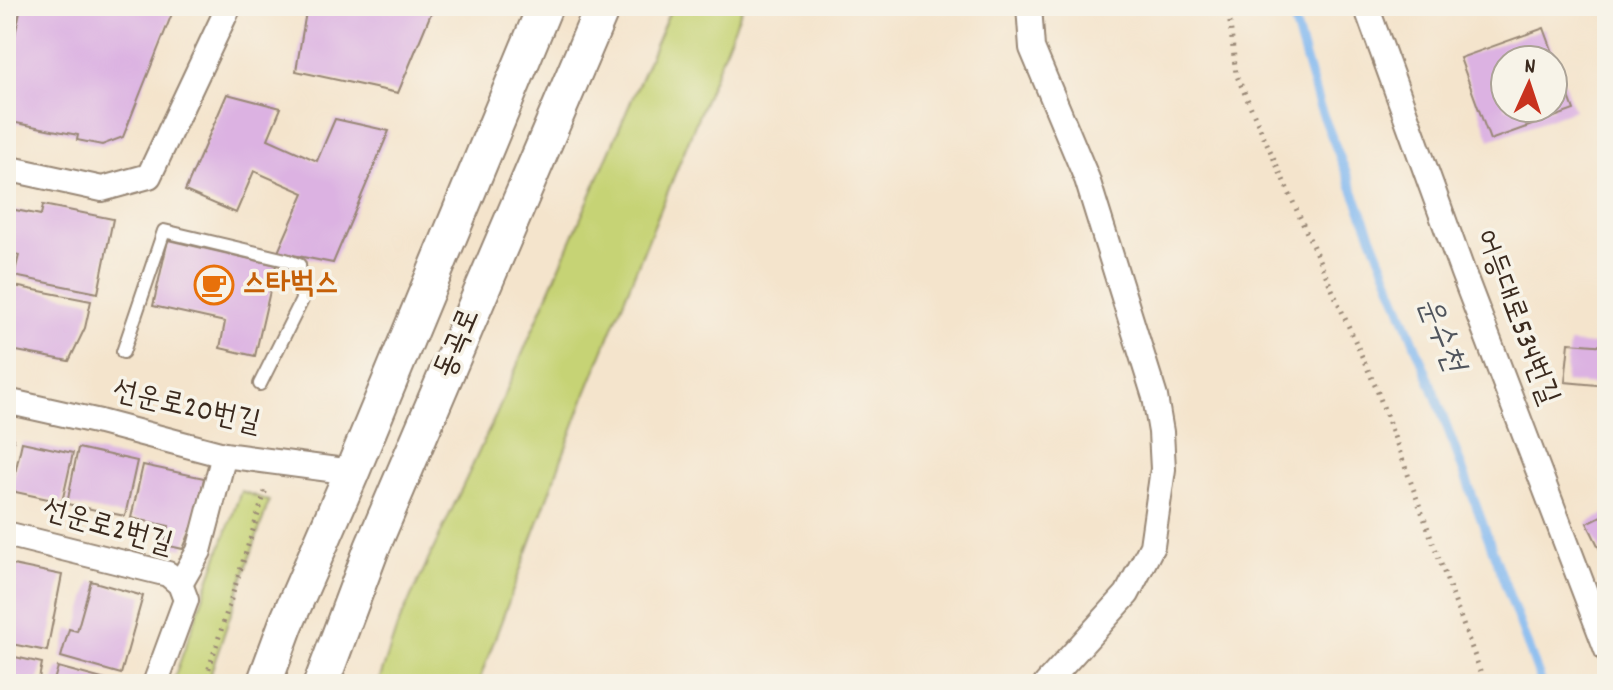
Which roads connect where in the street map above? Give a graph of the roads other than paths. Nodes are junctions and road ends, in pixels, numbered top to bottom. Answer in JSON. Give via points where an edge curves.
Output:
{"nodes":[{"id":1,"x":229,"y":6,"type":"edge"},
{"id":2,"x":545,"y":6,"type":"edge"},
{"id":3,"x":603,"y":6,"type":"edge"},
{"id":4,"x":1029,"y":6,"type":"edge"},
{"id":5,"x":1366,"y":6,"type":"edge"},
{"id":6,"x":6,"y":168,"type":"edge"},
{"id":7,"x":123,"y":352,"type":"dead end"},
{"id":8,"x":260,"y":384,"type":"dead end"},
{"id":9,"x":6,"y":401,"type":"edge"},
{"id":10,"x":224,"y":455,"type":"junction"},
{"id":11,"x":352,"y":472,"type":"junction"},
{"id":12,"x":6,"y":534,"type":"edge"},
{"id":13,"x":180,"y":584,"type":"junction"},
{"id":14,"x":1607,"y":650,"type":"edge"},
{"id":15,"x":155,"y":684,"type":"edge"},
{"id":16,"x":264,"y":684,"type":"edge"},
{"id":17,"x":321,"y":684,"type":"edge"},
{"id":18,"x":1046,"y":684,"type":"edge"}],
"edges":[{"from":1,"to":6,"type":"street","via":[[149,176],[102,189]]},
{"from":2,"to":11,"type":"main road","name":"동곡로"},
{"from":3,"to":17,"type":"main road","name":"동곡로","via":[[372,548]]},
{"from":4,"to":18,"type":"street","via":[[1032,48],[1087,179],[1155,397],[1163,469],[1152,546],[1127,594]]},
{"from":5,"to":14,"type":"street","name":"어등대로534번길"},
{"from":7,"to":8,"type":"lane","via":[[164,231],[299,265],[302,300]]},
{"from":9,"to":10,"type":"street","name":"선운로20번길"},
{"from":10,"to":11,"type":"street","name":"선운로20번길"},
{"from":10,"to":13,"type":"street","via":[[199,551]]},
{"from":11,"to":16,"type":"main road","name":"동곡로"},
{"from":12,"to":13,"type":"street","name":"선운로2번길","via":[[168,574]]},
{"from":13,"to":15,"type":"street","name":"선운로2번길","via":[[186,600]]}]}
